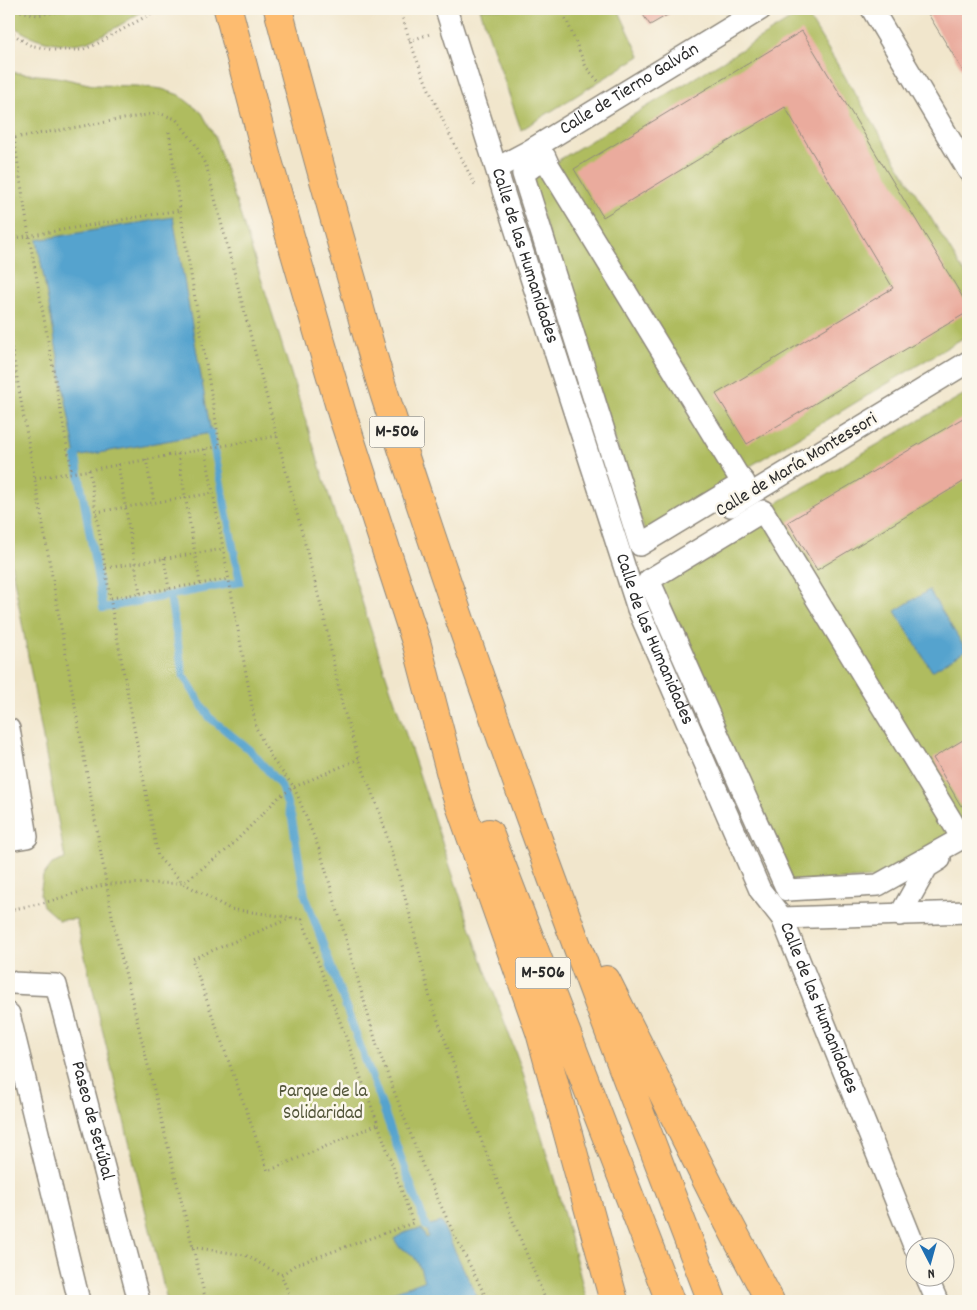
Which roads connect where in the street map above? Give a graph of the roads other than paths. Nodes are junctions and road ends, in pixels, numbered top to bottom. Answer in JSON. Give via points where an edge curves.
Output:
{"nodes":[{"id":1,"x":228,"y":9,"type":"edge"},
{"id":2,"x":278,"y":9,"type":"edge"},
{"id":3,"x":446,"y":9,"type":"edge"},
{"id":4,"x":761,"y":9,"type":"edge"},
{"id":5,"x":872,"y":9,"type":"edge"},
{"id":6,"x":546,"y":157,"type":"joint"},
{"id":7,"x":497,"y":168,"type":"junction"},
{"id":8,"x":968,"y":170,"type":"edge"},
{"id":9,"x":968,"y":362,"type":"edge"},
{"id":10,"x":626,"y":569,"type":"junction"},
{"id":11,"x":417,"y":645,"type":"junction"},
{"id":12,"x":9,"y":729,"type":"edge"},
{"id":13,"x":9,"y":840,"type":"edge"},
{"id":14,"x":965,"y":841,"type":"edge"},
{"id":15,"x":540,"y":847,"type":"junction"},
{"id":16,"x":968,"y":912,"type":"edge"},
{"id":17,"x":900,"y":914,"type":"junction"},
{"id":18,"x":782,"y":918,"type":"junction"},
{"id":19,"x":9,"y":982,"type":"edge"},
{"id":20,"x":9,"y":1014,"type":"edge"},
{"id":21,"x":911,"y":1238,"type":"edge"},
{"id":22,"x":931,"y":1288,"type":"edge"},
{"id":23,"x":80,"y":1301,"type":"edge"},
{"id":24,"x":139,"y":1301,"type":"edge"},
{"id":25,"x":614,"y":1301,"type":"edge"},
{"id":26,"x":670,"y":1301,"type":"edge"},
{"id":27,"x":712,"y":1301,"type":"edge"},
{"id":28,"x":770,"y":1301,"type":"edge"},
{"id":29,"x":937,"y":1301,"type":"edge"}],
"edges":[{"from":1,"to":11,"type":"highway","number":"M-506","via":[[268,161],[342,414]]},
{"from":2,"to":15,"type":"highway","number":"M-506","via":[[385,395]]},
{"from":3,"to":7,"type":"street","name":"Calle de las Humanidades"},
{"from":4,"to":7,"type":"street","name":"Calle de Tierno Galván"},
{"from":5,"to":8,"type":"street"},
{"from":6,"to":6,"type":"street","via":[[744,482],[640,545],[523,174]]},
{"from":7,"to":10,"type":"street","name":"Calle de las Humanidades"},
{"from":9,"to":10,"type":"street","name":"Calle de María Montessori"},
{"from":10,"to":18,"type":"street","name":"Calle de las Humanidades","via":[[638,609],[760,890]]},
{"from":11,"to":25,"type":"highway","via":[[456,794],[540,1032]]},
{"from":11,"to":26,"type":"highway","number":"M-506"},
{"from":12,"to":13,"type":"street","via":[[27,837]]},
{"from":14,"to":14,"type":"street","via":[[878,885],[787,890],[649,580],[763,511]]},
{"from":14,"to":17,"type":"street","via":[[927,867]]},
{"from":15,"to":27,"type":"highway","number":"M-506"},
{"from":15,"to":28,"type":"highway"},
{"from":16,"to":17,"type":"street"},
{"from":17,"to":18,"type":"street"},
{"from":18,"to":21,"type":"street","name":"Calle de las Humanidades"},
{"from":19,"to":24,"type":"street","name":"Paseo de Setúbal","via":[[56,985]]},
{"from":20,"to":23,"type":"street"},
{"from":22,"to":29,"type":"street"}]}
